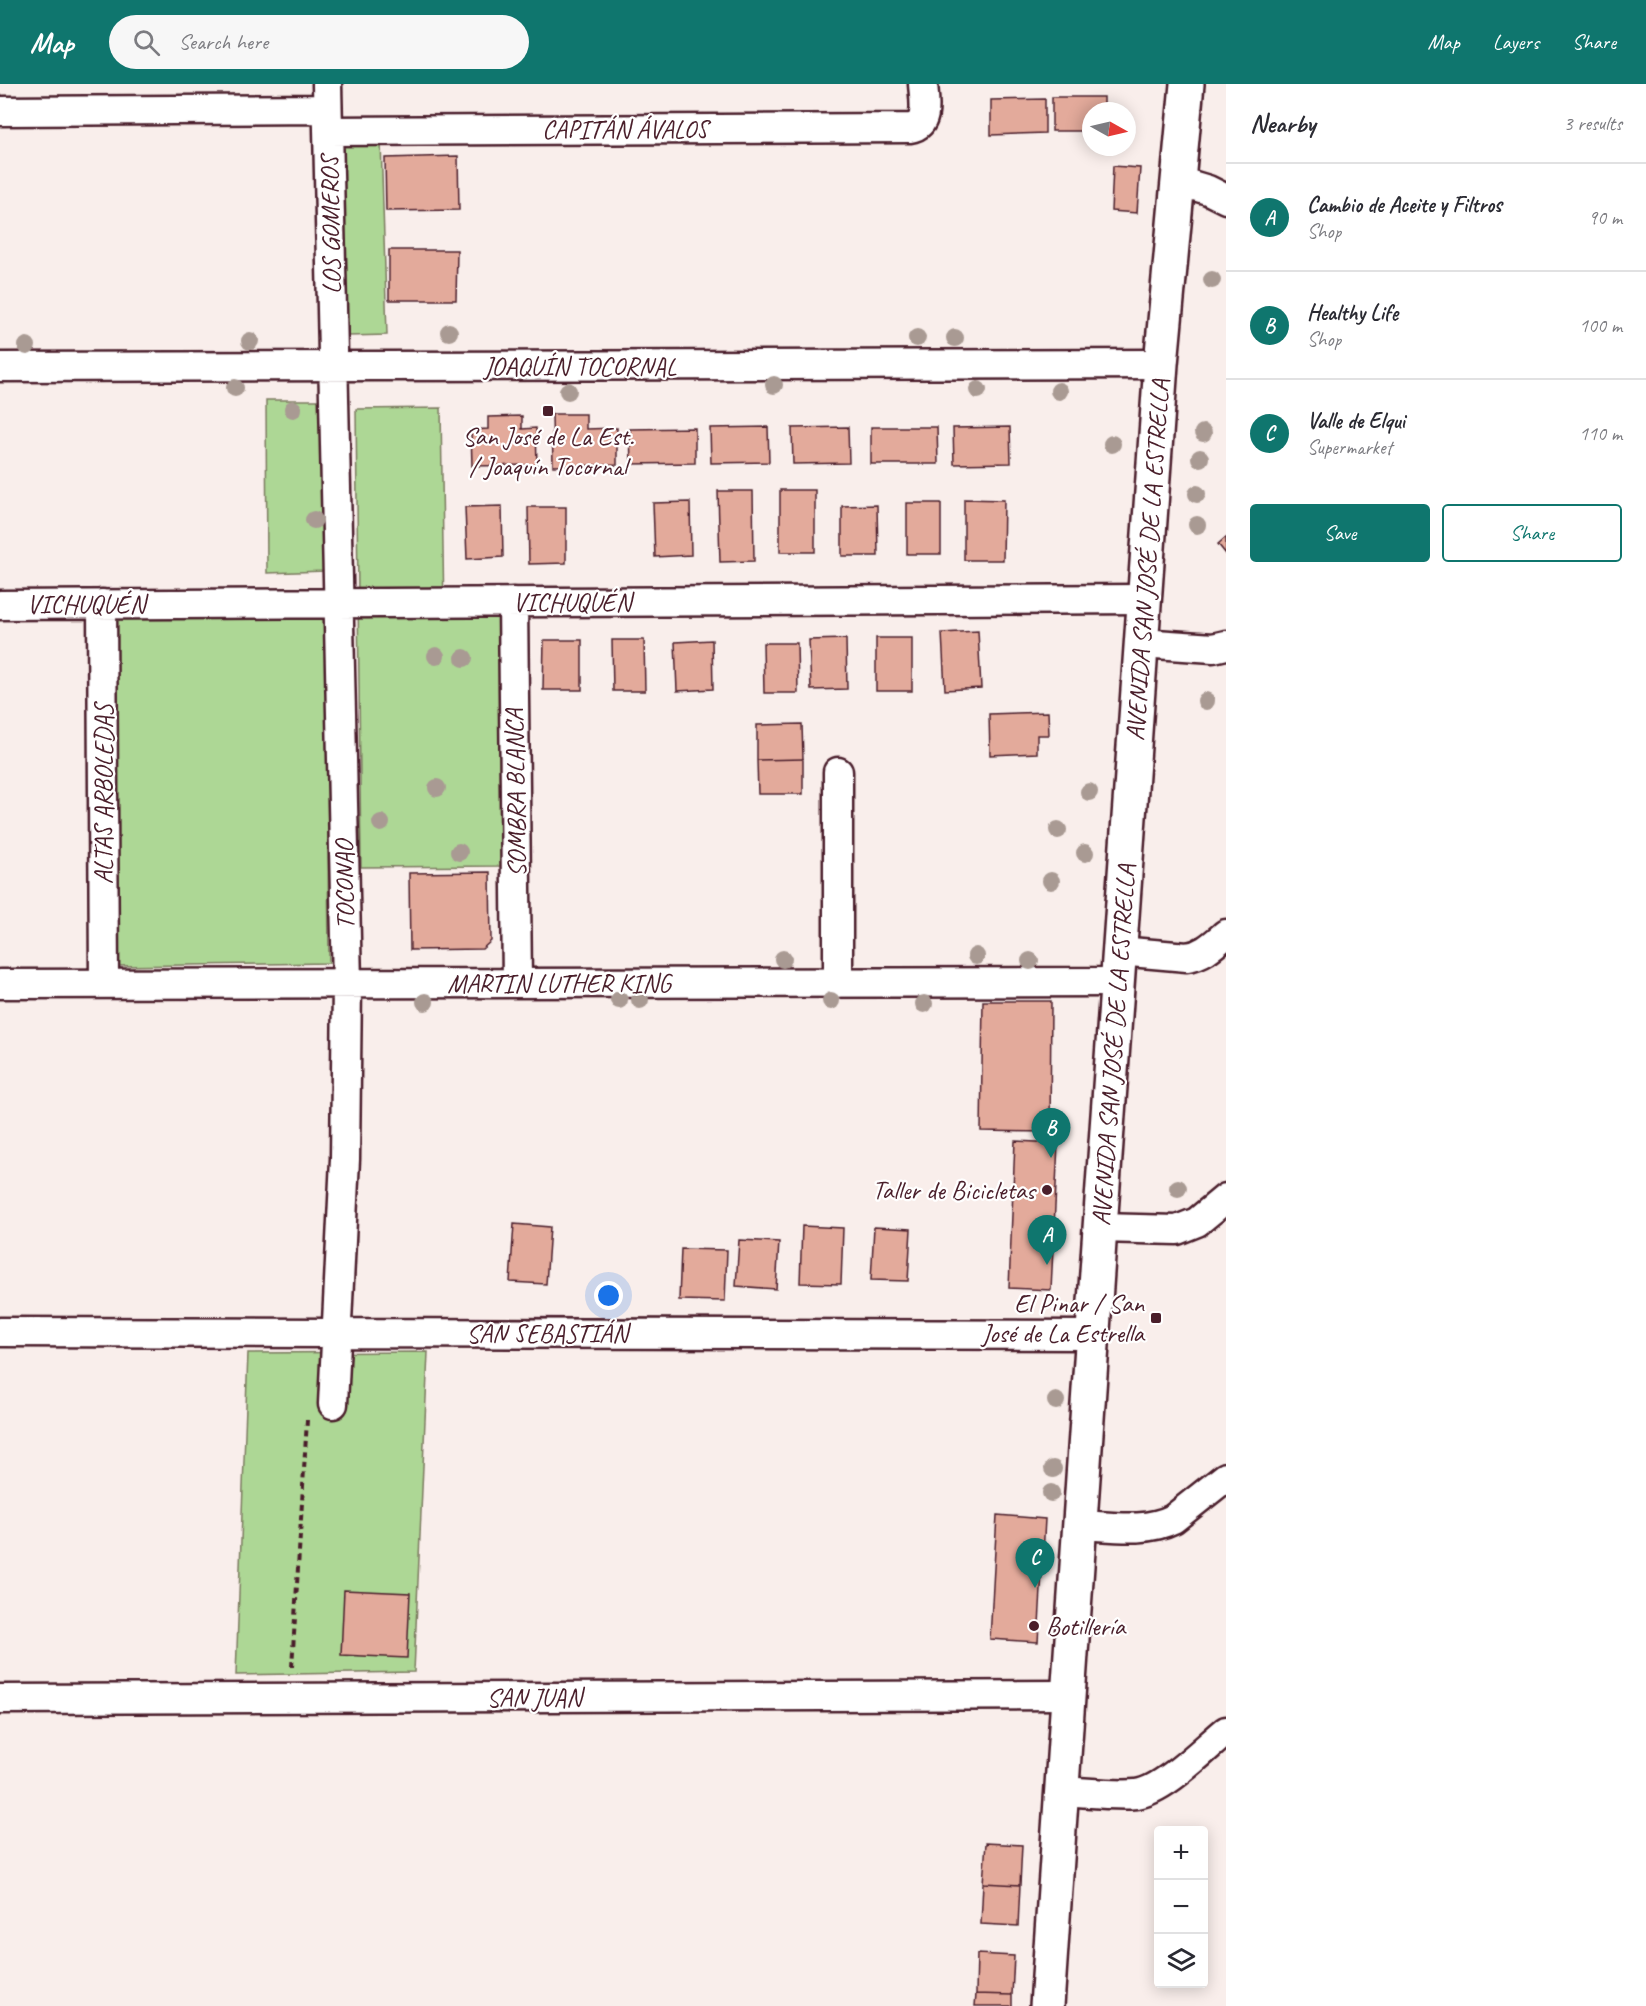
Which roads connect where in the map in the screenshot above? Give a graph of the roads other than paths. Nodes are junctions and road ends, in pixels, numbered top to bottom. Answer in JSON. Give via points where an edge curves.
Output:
{"nodes":[{"id":1,"x":923,"y":84,"type":"edge"},
{"id":2,"x":1187,"y":84,"type":"edge"},
{"id":3,"x":327,"y":108,"type":"edge"},
{"id":4,"x":0,"y":111,"type":"edge"},
{"id":5,"x":1178,"y":181,"type":"junction"},
{"id":6,"x":1226,"y":200,"type":"edge"},
{"id":7,"x":1161,"y":364,"type":"junction"},
{"id":8,"x":333,"y":366,"type":"junction"},
{"id":9,"x":0,"y":368,"type":"edge"},
{"id":10,"x":1144,"y":599,"type":"junction"},
{"id":11,"x":513,"y":602,"type":"junction"},
{"id":12,"x":338,"y":603,"type":"junction"},
{"id":13,"x":102,"y":604,"type":"junction"},
{"id":14,"x":0,"y":605,"type":"edge"},
{"id":15,"x":1141,"y":643,"type":"junction"},
{"id":16,"x":1226,"y":645,"type":"edge"},
{"id":17,"x":838,"y":772,"type":"dead end"},
{"id":18,"x":1226,"y":934,"type":"edge"},
{"id":19,"x":1118,"y":967,"type":"junction"},
{"id":20,"x":517,"y":983,"type":"junction"},
{"id":21,"x":838,"y":983,"type":"junction"},
{"id":22,"x":0,"y":984,"type":"edge"},
{"id":23,"x":104,"y":984,"type":"junction"},
{"id":24,"x":347,"y":984,"type":"junction"},
{"id":25,"x":1226,"y":1198,"type":"edge"},
{"id":26,"x":1100,"y":1228,"type":"junction"},
{"id":27,"x":0,"y":1332,"type":"edge"},
{"id":28,"x":336,"y":1333,"type":"junction"},
{"id":29,"x":1094,"y":1335,"type":"junction"},
{"id":30,"x":333,"y":1404,"type":"dead end"},
{"id":31,"x":1226,"y":1477,"type":"edge"},
{"id":32,"x":1080,"y":1525,"type":"junction"},
{"id":33,"x":1069,"y":1695,"type":"junction"},
{"id":34,"x":0,"y":1699,"type":"edge"},
{"id":35,"x":1226,"y":1731,"type":"edge"},
{"id":36,"x":1062,"y":1791,"type":"junction"},
{"id":37,"x":1047,"y":2006,"type":"edge"}],
"edges":[{"from":1,"to":3,"type":"street","name":"CAPITÁN ÁVALOS","via":[[924,119],[910,128]]},
{"from":2,"to":5,"type":"main road","name":"AVENIDA SAN JOSÉ DE LA ESTRELLA"},
{"from":3,"to":4,"type":"street","name":"CAPITÁN ÁVALOS"},
{"from":3,"to":8,"type":"street","name":"LOS GOMEROS"},
{"from":5,"to":6,"type":"street"},
{"from":5,"to":7,"type":"main road","name":"AVENIDA SAN JOSÉ DE LA ESTRELLA"},
{"from":7,"to":8,"type":"street","name":"JOAQUÍN TOCORNAL"},
{"from":7,"to":10,"type":"main road","name":"AVENIDA SAN JOSÉ DE LA ESTRELLA"},
{"from":8,"to":9,"type":"street","name":"JOAQUÍN TOCORNAL"},
{"from":8,"to":12,"type":"street","name":"TOCONAO"},
{"from":10,"to":11,"type":"street","name":"VICHUQUÉN"},
{"from":10,"to":15,"type":"main road","name":"AVENIDA SAN JOSÉ DE LA ESTRELLA"},
{"from":11,"to":12,"type":"street","name":"VICHUQUÉN"},
{"from":11,"to":20,"type":"street","name":"SOMBRA BLANCA"},
{"from":12,"to":13,"type":"street","name":"VICHUQUÉN"},
{"from":12,"to":24,"type":"street","name":"TOCONAO"},
{"from":13,"to":14,"type":"street","name":"VICHUQUÉN"},
{"from":13,"to":23,"type":"street","name":"ALTAS ARBOLEDAS"},
{"from":15,"to":16,"type":"street","via":[[1202,648]]},
{"from":15,"to":19,"type":"main road","name":"AVENIDA SAN JOSÉ DE LA ESTRELLA"},
{"from":17,"to":21,"type":"street"},
{"from":18,"to":19,"type":"street","name":"MARTIN LUTHER KING","via":[[1195,956]]},
{"from":19,"to":21,"type":"street","name":"MARTIN LUTHER KING"},
{"from":19,"to":26,"type":"main road","name":"AVENIDA SAN JOSÉ DE LA ESTRELLA"},
{"from":20,"to":21,"type":"street","name":"MARTIN LUTHER KING"},
{"from":20,"to":24,"type":"street","name":"MARTIN LUTHER KING"},
{"from":22,"to":23,"type":"street","name":"MARTIN LUTHER KING"},
{"from":23,"to":24,"type":"street","name":"MARTIN LUTHER KING"},
{"from":24,"to":28,"type":"street","name":"TOCONAO","via":[[345,1159]]},
{"from":25,"to":26,"type":"street","via":[[1197,1222],[1176,1230]]},
{"from":26,"to":29,"type":"main road","name":"AVENIDA SAN JOSÉ DE LA ESTRELLA"},
{"from":27,"to":28,"type":"street","name":"SAN SEBASTIÁN"},
{"from":28,"to":29,"type":"street","name":"SAN SEBASTIÁN"},
{"from":28,"to":30,"type":"street","name":"TOCONAO"},
{"from":29,"to":32,"type":"main road","name":"AVENIDA SAN JOSÉ DE LA ESTRELLA"},
{"from":31,"to":32,"type":"street","via":[[1163,1524]]},
{"from":32,"to":33,"type":"main road","name":"AVENIDA SAN JOSÉ DE LA ESTRELLA"},
{"from":33,"to":34,"type":"street","name":"SAN JUAN"},
{"from":33,"to":36,"type":"main road","name":"AVENIDA SAN JOSÉ DE LA ESTRELLA"},
{"from":35,"to":36,"type":"street","via":[[1148,1791]]},
{"from":36,"to":37,"type":"main road","name":"AVENIDA SAN JOSÉ DE LA ESTRELLA"}]}
